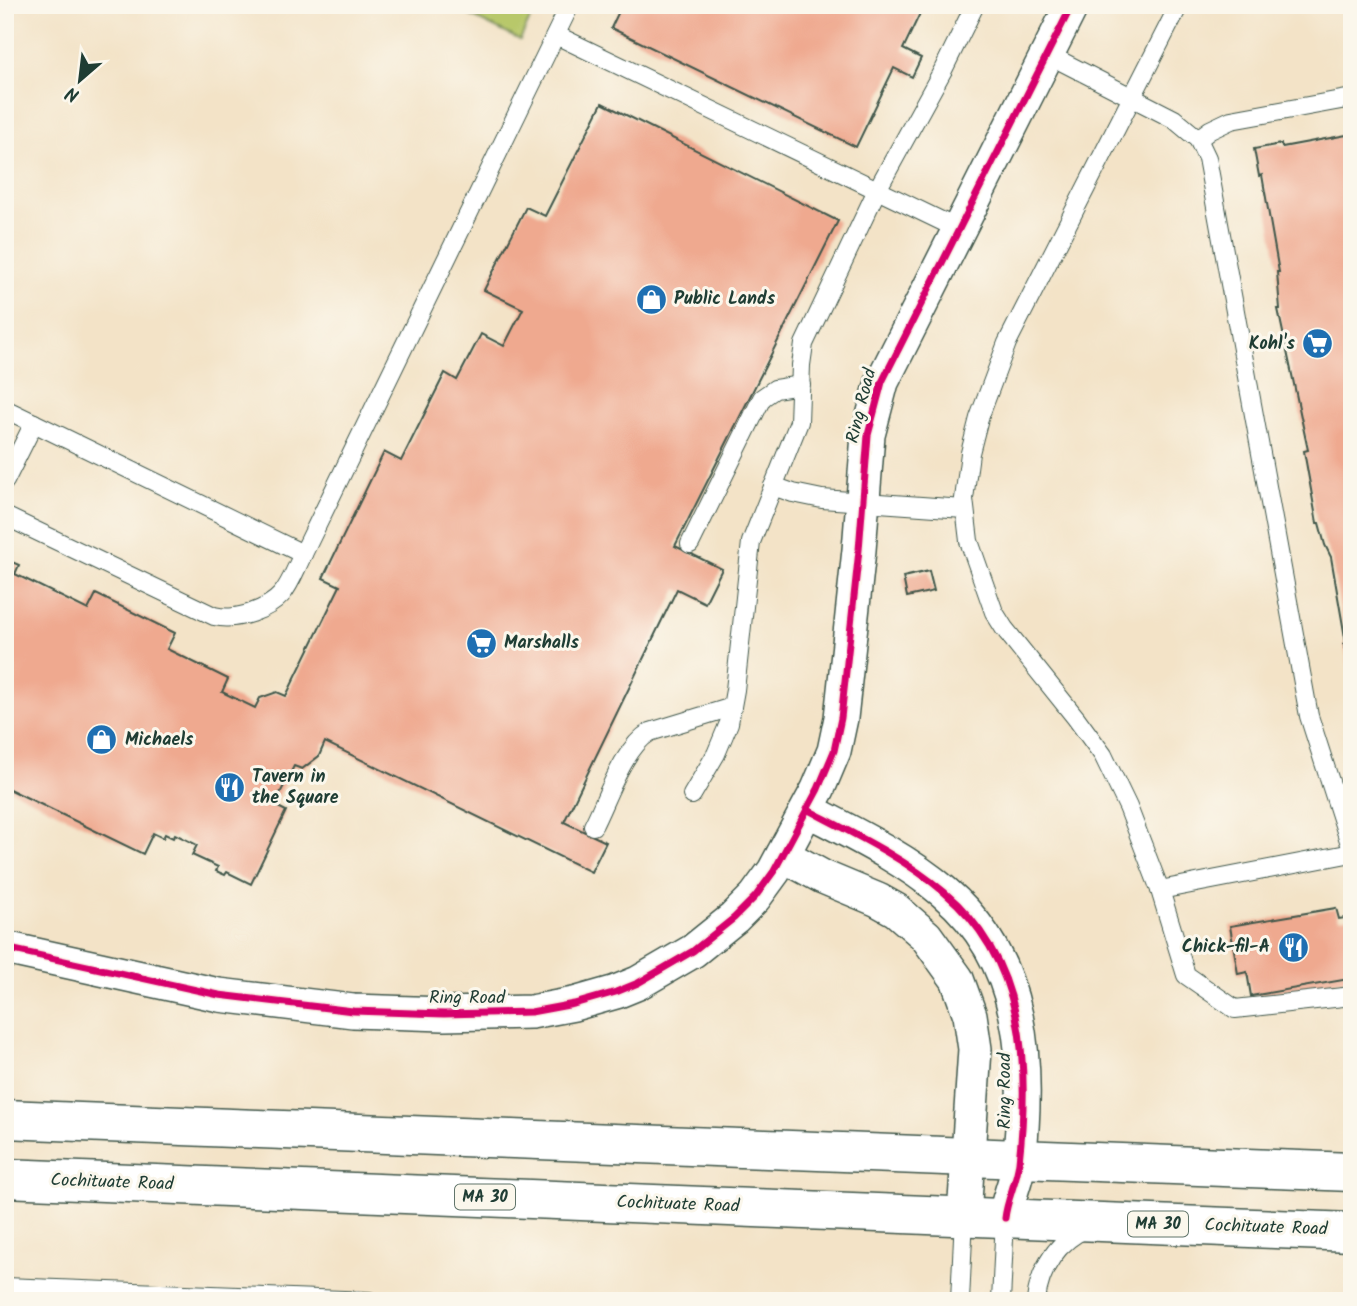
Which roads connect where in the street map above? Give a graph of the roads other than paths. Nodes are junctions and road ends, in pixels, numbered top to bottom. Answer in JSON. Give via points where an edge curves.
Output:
{"nodes":[{"id":1,"x":570,"y":5,"type":"edge"},
{"id":2,"x":975,"y":5,"type":"edge"},
{"id":3,"x":1072,"y":5,"type":"edge"},
{"id":4,"x":1179,"y":5,"type":"edge"},
{"id":5,"x":556,"y":35,"type":"junction"},
{"id":6,"x":1047,"y":54,"type":"junction"},
{"id":7,"x":1133,"y":97,"type":"junction"},
{"id":8,"x":1352,"y":98,"type":"edge"},
{"id":9,"x":1198,"y":139,"type":"junction"},
{"id":10,"x":877,"y":190,"type":"junction"},
{"id":11,"x":958,"y":229,"type":"junction"},
{"id":12,"x":801,"y":385,"type":"junction"},
{"id":13,"x":5,"y":409,"type":"edge"},
{"id":14,"x":34,"y":423,"type":"junction"},
{"id":15,"x":5,"y":481,"type":"edge"},
{"id":16,"x":773,"y":486,"type":"junction"},
{"id":17,"x":862,"y":502,"type":"junction"},
{"id":18,"x":964,"y":509,"type":"junction"},
{"id":19,"x":5,"y":516,"type":"edge"},
{"id":20,"x":690,"y":544,"type":"dead end"},
{"id":21,"x":303,"y":554,"type":"junction"},
{"id":22,"x":733,"y":708,"type":"junction"},
{"id":23,"x":692,"y":795,"type":"dead end"},
{"id":24,"x":1343,"y":796,"type":"edge"},
{"id":25,"x":808,"y":810,"type":"junction"},
{"id":26,"x":593,"y":827,"type":"dead end"},
{"id":27,"x":1352,"y":851,"type":"edge"},
{"id":28,"x":783,"y":855,"type":"junction"},
{"id":29,"x":1160,"y":890,"type":"junction"},
{"id":30,"x":5,"y":938,"type":"edge"},
{"id":31,"x":5,"y":948,"type":"edge"},
{"id":32,"x":50,"y":957,"type":"junction"},
{"id":33,"x":1352,"y":996,"type":"edge"},
{"id":34,"x":5,"y":1099,"type":"edge"},
{"id":35,"x":5,"y":1119,"type":"edge"},
{"id":36,"x":191,"y":1126,"type":"junction"},
{"id":37,"x":968,"y":1156,"type":"junction"},
{"id":38,"x":1020,"y":1159,"type":"junction"},
{"id":39,"x":1352,"y":1172,"type":"edge"},
{"id":40,"x":5,"y":1178,"type":"edge"},
{"id":41,"x":964,"y":1216,"type":"junction"},
{"id":42,"x":1004,"y":1218,"type":"junction"},
{"id":43,"x":1112,"y":1222,"type":"junction"},
{"id":44,"x":1352,"y":1231,"type":"edge"},
{"id":45,"x":5,"y":1287,"type":"edge"},
{"id":46,"x":370,"y":1301,"type":"edge"},
{"id":47,"x":960,"y":1301,"type":"edge"},
{"id":48,"x":1001,"y":1301,"type":"edge"},
{"id":49,"x":1037,"y":1301,"type":"edge"}],
"edges":[{"from":1,"to":5,"type":"lane"},
{"from":2,"to":10,"type":"lane"},
{"from":3,"to":6,"type":"street","name":"Ring Road"},
{"from":4,"to":7,"type":"lane"},
{"from":5,"to":10,"type":"lane"},
{"from":5,"to":21,"type":"lane"},
{"from":6,"to":7,"type":"lane"},
{"from":6,"to":11,"type":"street","name":"Ring Road"},
{"from":7,"to":9,"type":"lane","via":[[1174,119]]},
{"from":7,"to":18,"type":"lane","via":[[998,364],[974,434]]},
{"from":8,"to":9,"type":"lane","via":[[1231,120]]},
{"from":9,"to":24,"type":"lane","via":[[1209,166],[1309,716]]},
{"from":10,"to":11,"type":"lane"},
{"from":10,"to":12,"type":"lane","via":[[807,334],[801,355]]},
{"from":11,"to":17,"type":"street","name":"Ring Road","via":[[882,382],[868,435]]},
{"from":12,"to":16,"type":"lane","via":[[799,422]]},
{"from":12,"to":20,"type":"lane","via":[[775,389],[762,398]]},
{"from":13,"to":14,"type":"lane"},
{"from":14,"to":15,"type":"lane"},
{"from":14,"to":21,"type":"lane"},
{"from":16,"to":17,"type":"lane","via":[[807,497]]},
{"from":16,"to":22,"type":"lane","via":[[751,542]]},
{"from":17,"to":18,"type":"lane"},
{"from":17,"to":25,"type":"street","name":"Ring Road","via":[[838,735]]},
{"from":18,"to":29,"type":"lane","via":[[973,553],[999,621],[1097,747],[1120,789]]},
{"from":19,"to":21,"type":"lane","via":[[222,618],[272,605],[283,594]]},
{"from":22,"to":23,"type":"lane","via":[[723,739]]},
{"from":22,"to":26,"type":"lane","via":[[641,737]]},
{"from":24,"to":27,"type":"lane"},
{"from":25,"to":28,"type":"street","name":"Ring Road"},
{"from":25,"to":38,"type":"street","name":"Ring Road","via":[[927,878],[961,908],[988,943],[1019,1019],[1023,1088]]},
{"from":27,"to":29,"type":"lane"},
{"from":28,"to":32,"type":"street","name":"Ring Road","via":[[755,897],[676,962],[616,992],[531,1012],[444,1014],[300,1006],[179,988]]},
{"from":28,"to":37,"type":"street","name":"Ring Road","via":[[896,910],[926,936],[953,972],[973,1032]]},
{"from":29,"to":33,"type":"lane","via":[[1186,975],[1235,1009]]},
{"from":30,"to":32,"type":"street","name":"Ring Road"},
{"from":31,"to":32,"type":"street","name":"Ring Road"},
{"from":34,"to":36,"type":"main road"},
{"from":35,"to":36,"type":"main road"},
{"from":36,"to":37,"type":"main road"},
{"from":37,"to":38,"type":"main road"},
{"from":37,"to":41,"type":"street","name":"Ring Road"},
{"from":38,"to":39,"type":"main road"},
{"from":38,"to":42,"type":"street","name":"Ring Road"},
{"from":40,"to":41,"type":"main road","name":"Cochituate Road","number":"MA 30"},
{"from":41,"to":42,"type":"main road","name":"Cochituate Road","number":"MA 30"},
{"from":41,"to":47,"type":"lane"},
{"from":42,"to":43,"type":"main road","name":"Cochituate Road","number":"MA 30"},
{"from":42,"to":48,"type":"lane"},
{"from":43,"to":44,"type":"main road","name":"Cochituate Road","number":"MA 30"},
{"from":43,"to":49,"type":"lane","via":[[1080,1230],[1059,1248],[1040,1277]]},
{"from":45,"to":46,"type":"lane"}]}
